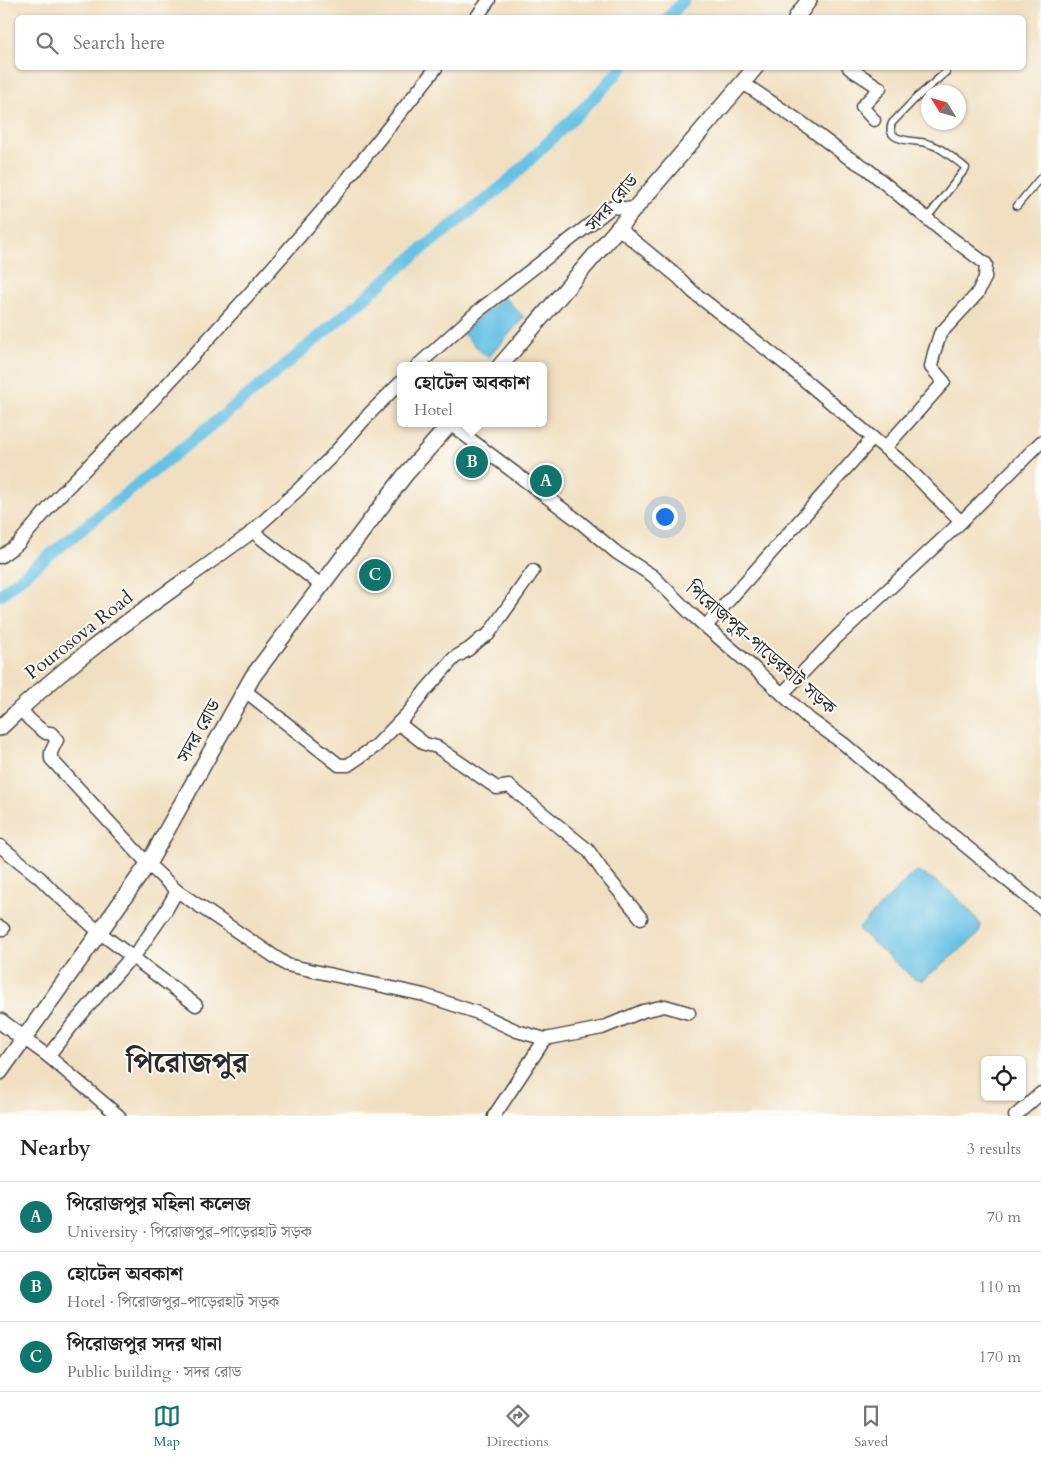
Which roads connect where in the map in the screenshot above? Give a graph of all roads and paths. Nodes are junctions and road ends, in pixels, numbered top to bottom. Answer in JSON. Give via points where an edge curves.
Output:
{"nodes":[{"id":1,"x":489,"y":0,"type":"edge"},
{"id":2,"x":809,"y":0,"type":"edge"},
{"id":3,"x":478,"y":15,"type":"edge"},
{"id":4,"x":798,"y":15,"type":"edge"},
{"id":5,"x":434,"y":70,"type":"edge"},
{"id":6,"x":754,"y":70,"type":"edge"},
{"id":7,"x":853,"y":70,"type":"edge"},
{"id":8,"x":946,"y":72,"type":"dead end"},
{"id":9,"x":743,"y":83,"type":"junction"},
{"id":10,"x":874,"y":120,"type":"dead end"},
{"id":11,"x":1041,"y":177,"type":"edge"},
{"id":12,"x":1017,"y":206,"type":"dead end"},
{"id":13,"x":634,"y":208,"type":"junction"},
{"id":14,"x":927,"y":218,"type":"junction"},
{"id":15,"x":617,"y":227,"type":"junction"},
{"id":16,"x":421,"y":362,"type":"edge"},
{"id":17,"x":503,"y":362,"type":"edge"},
{"id":18,"x":397,"y":386,"type":"edge"},
{"id":19,"x":448,"y":427,"type":"edge"},
{"id":20,"x":455,"y":427,"type":"edge"},
{"id":21,"x":873,"y":438,"type":"junction"},
{"id":22,"x":1041,"y":442,"type":"edge"},
{"id":23,"x":885,"y":448,"type":"junction"},
{"id":24,"x":961,"y":522,"type":"junction"},
{"id":25,"x":252,"y":531,"type":"junction"},
{"id":26,"x":0,"y":557,"type":"edge"},
{"id":27,"x":534,"y":571,"type":"dead end"},
{"id":28,"x":187,"y":579,"type":"joint"},
{"id":29,"x":322,"y":586,"type":"junction"},
{"id":30,"x":706,"y":626,"type":"junction"},
{"id":31,"x":244,"y":690,"type":"junction"},
{"id":32,"x":783,"y":694,"type":"junction"},
{"id":33,"x":20,"y":708,"type":"junction"},
{"id":34,"x":398,"y":723,"type":"junction"},
{"id":35,"x":0,"y":728,"type":"edge"},
{"id":36,"x":0,"y":846,"type":"edge"},
{"id":37,"x":148,"y":864,"type":"junction"},
{"id":38,"x":177,"y":891,"type":"junction"},
{"id":39,"x":1041,"y":908,"type":"edge"},
{"id":40,"x":641,"y":918,"type":"dead end"},
{"id":41,"x":99,"y":932,"type":"junction"},
{"id":42,"x":133,"y":958,"type":"junction"},
{"id":43,"x":196,"y":1005,"type":"dead end"},
{"id":44,"x":689,"y":1013,"type":"dead end"},
{"id":45,"x":0,"y":1021,"type":"edge"},
{"id":46,"x":23,"y":1038,"type":"junction"},
{"id":47,"x":546,"y":1039,"type":"junction"},
{"id":48,"x":48,"y":1056,"type":"junction"},
{"id":49,"x":0,"y":1072,"type":"edge"},
{"id":50,"x":1041,"y":1093,"type":"edge"},
{"id":51,"x":120,"y":1116,"type":"edge"},
{"id":52,"x":494,"y":1116,"type":"edge"},
{"id":53,"x":1015,"y":1116,"type":"edge"}],
"edges":[{"from":1,"to":3,"type":"street"},
{"from":2,"to":4,"type":"street"},
{"from":5,"to":26,"type":"street","via":[[321,212],[250,293],[154,399],[58,497],[18,544]]},
{"from":6,"to":9,"type":"street","name":"সদর রোড"},
{"from":7,"to":10,"type":"street","via":[[880,88],[862,107]]},
{"from":8,"to":14,"type":"lane","via":[[890,126],[896,136],[926,142],[966,168]]},
{"from":9,"to":13,"type":"street","name":"সদর রোড"},
{"from":9,"to":14,"type":"street","via":[[866,168]]},
{"from":11,"to":12,"type":"lane"},
{"from":13,"to":15,"type":"street","name":"সদর রোড"},
{"from":13,"to":16,"type":"street","via":[[612,207],[477,312]]},
{"from":14,"to":23,"type":"street","via":[[986,264],[986,278],[977,294],[940,334],[932,367],[944,382]]},
{"from":15,"to":17,"type":"street","name":"সদর রোড"},
{"from":15,"to":21,"type":"street"},
{"from":18,"to":25,"type":"street","via":[[331,457]]},
{"from":19,"to":29,"type":"street","name":"সদর রোড","via":[[405,475]]},
{"from":20,"to":30,"type":"street","name":"পিরোজপুর-পাড়েরহাট সড়ক","via":[[617,553],[653,576]]},
{"from":21,"to":23,"type":"street"},
{"from":21,"to":30,"type":"street"},
{"from":22,"to":24,"type":"street"},
{"from":23,"to":24,"type":"street"},
{"from":24,"to":32,"type":"street","via":[[836,638]]},
{"from":25,"to":28,"type":"street"},
{"from":25,"to":29,"type":"street"},
{"from":27,"to":34,"type":"street","via":[[488,635],[454,658]]},
{"from":28,"to":33,"type":"street","name":"Pourosova Road","via":[[103,640]]},
{"from":29,"to":31,"type":"street","name":"সদর রোড"},
{"from":30,"to":32,"type":"street","name":"পিরোজপুর-পাড়েরহাট সড়ক"},
{"from":31,"to":34,"type":"street","via":[[339,765],[348,765],[376,746]]},
{"from":31,"to":37,"type":"street","name":"সদর রোড"},
{"from":32,"to":39,"type":"street","name":"পিরোজপুর-পাড়েরহাট সড়ক","via":[[808,718],[844,744]]},
{"from":33,"to":35,"type":"street","name":"Pourosova Road"},
{"from":33,"to":37,"type":"street","via":[[38,727],[57,740],[51,759]]},
{"from":34,"to":40,"type":"street","via":[[425,744],[437,748],[497,788],[509,786],[588,850]]},
{"from":36,"to":41,"type":"street","via":[[39,876]]},
{"from":37,"to":38,"type":"street"},
{"from":37,"to":41,"type":"street","name":"সদর রোড"},
{"from":38,"to":42,"type":"street"},
{"from":38,"to":47,"type":"street","via":[[287,965],[424,995],[478,1013],[516,1031]]},
{"from":41,"to":42,"type":"street"},
{"from":41,"to":46,"type":"street","name":"সদর রোড"},
{"from":42,"to":43,"type":"street"},
{"from":42,"to":48,"type":"street"},
{"from":44,"to":47,"type":"street","via":[[664,1006],[602,1028]]},
{"from":45,"to":46,"type":"street"},
{"from":46,"to":48,"type":"street"},
{"from":46,"to":49,"type":"street","name":"সদর রোড"},
{"from":47,"to":52,"type":"street"},
{"from":48,"to":51,"type":"street"},
{"from":50,"to":53,"type":"street"}]}
